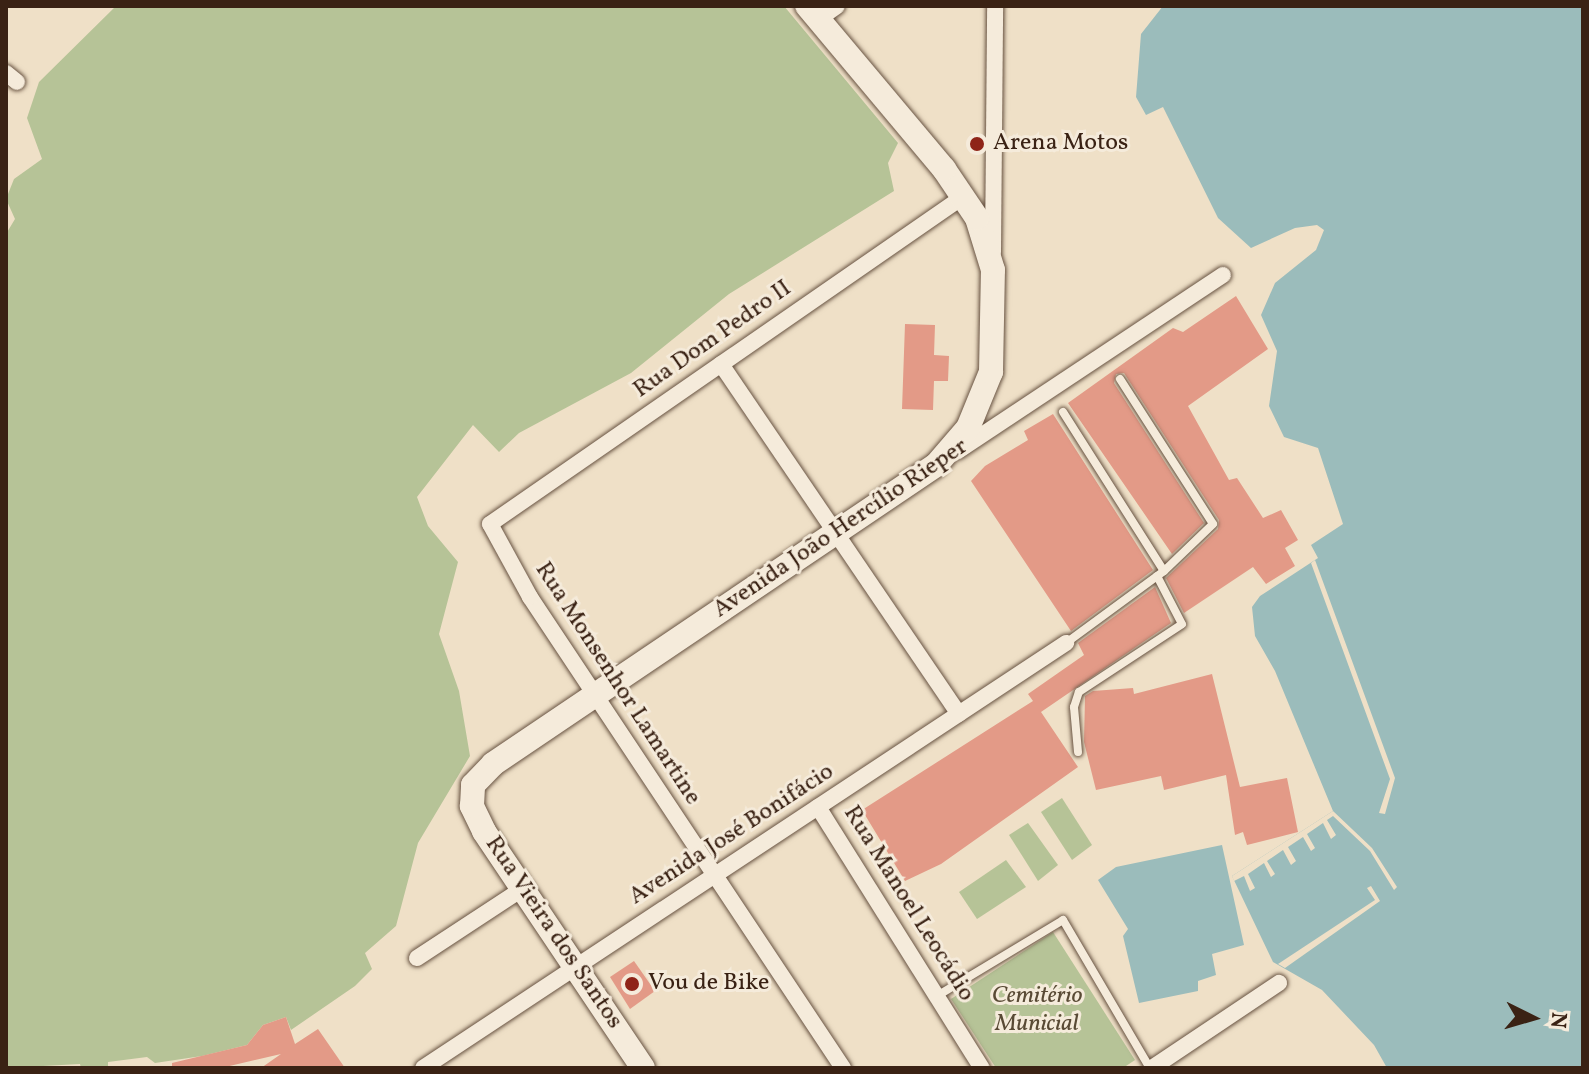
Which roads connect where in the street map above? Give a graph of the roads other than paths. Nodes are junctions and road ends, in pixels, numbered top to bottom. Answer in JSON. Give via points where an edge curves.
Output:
{"nodes":[{"id":1,"x":995,"y":6,"type":"edge"},
{"id":2,"x":821,"y":11,"type":"edge"},
{"id":3,"x":964,"y":196,"type":"junction"},
{"id":4,"x":993,"y":270,"type":"junction"},
{"id":5,"x":1223,"y":275,"type":"dead end"},
{"id":6,"x":721,"y":364,"type":"junction"},
{"id":7,"x":1120,"y":379,"type":"dead end"},
{"id":8,"x":1063,"y":412,"type":"dead end"},
{"id":9,"x":936,"y":465,"type":"junction"},
{"id":10,"x":490,"y":524,"type":"joint"},
{"id":11,"x":836,"y":533,"type":"junction"},
{"id":12,"x":1160,"y":573,"type":"junction"},
{"id":13,"x":1066,"y":643,"type":"joint"},
{"id":14,"x":595,"y":695,"type":"junction"},
{"id":15,"x":959,"y":714,"type":"junction"},
{"id":16,"x":1078,"y":752,"type":"dead end"},
{"id":17,"x":471,"y":794,"type":"joint"},
{"id":18,"x":818,"y":807,"type":"junction"},
{"id":19,"x":715,"y":875,"type":"junction"},
{"id":20,"x":522,"y":889,"type":"junction"},
{"id":21,"x":417,"y":958,"type":"dead end"},
{"id":22,"x":576,"y":967,"type":"junction"},
{"id":23,"x":1279,"y":983,"type":"dead end"},
{"id":24,"x":937,"y":996,"type":"junction"},
{"id":25,"x":423,"y":1068,"type":"edge"},
{"id":26,"x":643,"y":1068,"type":"edge"},
{"id":27,"x":843,"y":1068,"type":"edge"},
{"id":28,"x":982,"y":1068,"type":"edge"},
{"id":29,"x":1151,"y":1068,"type":"edge"}],
"edges":[{"from":1,"to":4,"type":"street"},
{"from":2,"to":3,"type":"main road"},
{"from":3,"to":4,"type":"main road"},
{"from":3,"to":6,"type":"street","name":"Rua Dom Pedro II"},
{"from":4,"to":9,"type":"main road","via":[[996,325],[986,388],[968,428]]},
{"from":5,"to":9,"type":"street","name":"Avenida João Hercílio Rieper"},
{"from":6,"to":10,"type":"street","name":"Rua Dom Pedro II"},
{"from":6,"to":11,"type":"street"},
{"from":7,"to":12,"type":"lane","via":[[1213,524]]},
{"from":8,"to":12,"type":"lane"},
{"from":9,"to":11,"type":"main road","name":"Avenida João Hercílio Rieper"},
{"from":10,"to":14,"type":"street","name":"Rua Monsenhor Lamartine","via":[[513,570]]},
{"from":11,"to":14,"type":"main road","name":"Avenida João Hercílio Rieper"},
{"from":11,"to":15,"type":"street"},
{"from":12,"to":13,"type":"lane"},
{"from":12,"to":16,"type":"lane","via":[[1182,624],[1079,692],[1074,707]]},
{"from":13,"to":15,"type":"street","name":"Avenida José Bonifácio"},
{"from":14,"to":17,"type":"main road","name":"Avenida João Hercílio Rieper","via":[[493,764]]},
{"from":14,"to":19,"type":"street","name":"Rua Monsenhor Lamartine"},
{"from":15,"to":18,"type":"street","name":"Avenida José Bonifácio"},
{"from":17,"to":20,"type":"main road","name":"Rua Vieira dos Santos","via":[[475,816]]},
{"from":18,"to":19,"type":"street","name":"Avenida José Bonifácio"},
{"from":18,"to":24,"type":"street","name":"Rua Manoel Leocádio"},
{"from":19,"to":22,"type":"street","name":"Avenida José Bonifácio"},
{"from":19,"to":27,"type":"street","name":"Rua Monsenhor Lamartine"},
{"from":20,"to":21,"type":"street"},
{"from":20,"to":22,"type":"main road","name":"Rua Vieira dos Santos"},
{"from":22,"to":25,"type":"street","name":"Avenida José Bonifácio"},
{"from":22,"to":26,"type":"main road","name":"Rua Vieira dos Santos"},
{"from":23,"to":29,"type":"street"},
{"from":24,"to":28,"type":"street","name":"Rua Manoel Leocádio"},
{"from":24,"to":29,"type":"lane","via":[[1063,920]]}]}
